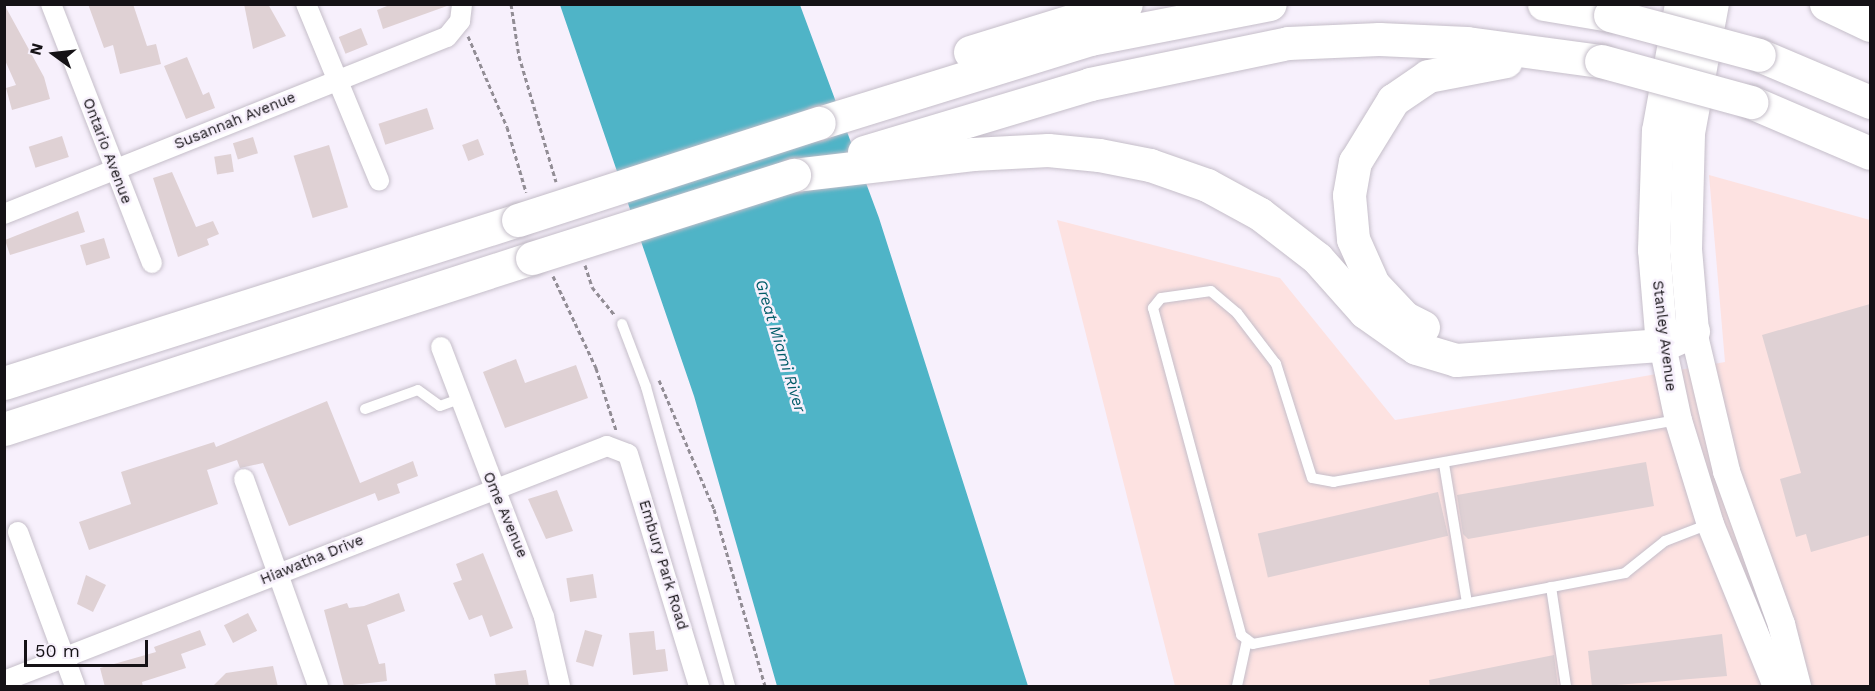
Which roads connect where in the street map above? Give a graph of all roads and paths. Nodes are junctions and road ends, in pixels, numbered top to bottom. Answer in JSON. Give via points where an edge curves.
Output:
{"nodes":[{"id":1,"x":51,"y":4,"type":"edge"},
{"id":2,"x":306,"y":4,"type":"edge"},
{"id":3,"x":1126,"y":4,"type":"edge"},
{"id":4,"x":1270,"y":4,"type":"edge"},
{"id":5,"x":1544,"y":4,"type":"edge"},
{"id":6,"x":1681,"y":4,"type":"edge"},
{"id":7,"x":1713,"y":4,"type":"edge"},
{"id":8,"x":1826,"y":4,"type":"edge"},
{"id":9,"x":461,"y":13,"type":"edge"},
{"id":10,"x":1870,"y":25,"type":"edge"},
{"id":11,"x":1558,"y":55,"type":"junction"},
{"id":12,"x":934,"y":76,"type":"junction"},
{"id":13,"x":337,"y":80,"type":"junction"},
{"id":14,"x":1870,"y":102,"type":"edge"},
{"id":15,"x":1870,"y":153,"type":"edge"},
{"id":16,"x":114,"y":170,"type":"junction"},
{"id":17,"x":794,"y":175,"type":"junction"},
{"id":18,"x":380,"y":180,"type":"dead end"},
{"id":19,"x":4,"y":214,"type":"edge"},
{"id":20,"x":152,"y":263,"type":"dead end"},
{"id":21,"x":622,"y":324,"type":"dead end"},
{"id":22,"x":1693,"y":331,"type":"junction"},
{"id":23,"x":1661,"y":336,"type":"junction"},
{"id":24,"x":441,"y":347,"type":"dead end"},
{"id":25,"x":4,"y":383,"type":"edge"},
{"id":26,"x":462,"y":398,"type":"junction"},
{"id":27,"x":365,"y":410,"type":"dead end"},
{"id":28,"x":1678,"y":420,"type":"junction"},
{"id":29,"x":4,"y":429,"type":"edge"},
{"id":30,"x":620,"y":447,"type":"joint"},
{"id":31,"x":1444,"y":464,"type":"junction"},
{"id":32,"x":244,"y":479,"type":"dead end"},
{"id":33,"x":492,"y":487,"type":"junction"},
{"id":34,"x":1710,"y":524,"type":"junction"},
{"id":35,"x":18,"y":532,"type":"dead end"},
{"id":36,"x":276,"y":574,"type":"junction"},
{"id":37,"x":1551,"y":587,"type":"junction"},
{"id":38,"x":1467,"y":603,"type":"junction"},
{"id":39,"x":1247,"y":640,"type":"junction"},
{"id":40,"x":66,"y":657,"type":"junction"},
{"id":41,"x":4,"y":681,"type":"edge"},
{"id":42,"x":75,"y":687,"type":"edge"},
{"id":43,"x":318,"y":687,"type":"edge"},
{"id":44,"x":560,"y":687,"type":"edge"},
{"id":45,"x":699,"y":687,"type":"edge"},
{"id":46,"x":729,"y":687,"type":"edge"},
{"id":47,"x":1237,"y":687,"type":"edge"},
{"id":48,"x":1566,"y":687,"type":"edge"},
{"id":49,"x":1776,"y":687,"type":"edge"},
{"id":50,"x":1797,"y":687,"type":"edge"}],
"edges":[{"from":1,"to":16,"type":"street","name":"Ontario Avenue"},
{"from":2,"to":13,"type":"street"},
{"from":3,"to":12,"type":"highway"},
{"from":4,"to":12,"type":"highway","via":[[1161,22]]},
{"from":5,"to":14,"type":"highway","bridge":true,"via":[[1610,15],[1759,55]]},
{"from":6,"to":23,"type":"main road","name":"Stanley Avenue","via":[[1658,131],[1654,250]]},
{"from":7,"to":22,"type":"main road","name":"Stanley Avenue","via":[[1689,133],[1686,249]]},
{"from":8,"to":10,"type":"highway"},
{"from":9,"to":13,"type":"street","name":"Susannah Avenue","via":[[447,36]]},
{"from":11,"to":15,"type":"highway","bridge":true,"via":[[1601,61],[1751,102]]},
{"from":11,"to":17,"type":"highway","via":[[1379,39],[1288,43],[1124,76],[950,125]]},
{"from":11,"to":23,"type":"highway","via":[[1467,65],[1428,76],[1393,100],[1368,133],[1355,162],[1349,195],[1353,239],[1373,284],[1405,318],[1440,336],[1491,345]]},
{"from":12,"to":25,"type":"highway","bridge":true,"via":[[819,123]]},
{"from":13,"to":16,"type":"street","name":"Susannah Avenue"},
{"from":13,"to":18,"type":"street"},
{"from":16,"to":19,"type":"street","name":"Susannah Avenue"},
{"from":16,"to":20,"type":"street","name":"Ontario Avenue"},
{"from":17,"to":23,"type":"highway","via":[[973,154],[1048,150],[1099,155],[1150,165],[1207,185],[1260,214],[1317,258],[1365,312],[1416,348],[1456,360]]},
{"from":17,"to":29,"type":"highway","bridge":true},
{"from":21,"to":46,"type":"lane","via":[[646,387]]},
{"from":22,"to":23,"type":"highway"},
{"from":22,"to":50,"type":"main road","name":"Stanley Avenue","via":[[1726,471],[1781,624]]},
{"from":23,"to":28,"type":"main road","name":"Stanley Avenue"},
{"from":24,"to":26,"type":"street","name":"Ome Avenue"},
{"from":26,"to":27,"type":"lane","via":[[440,406],[417,390]]},
{"from":26,"to":33,"type":"street","name":"Ome Avenue"},
{"from":28,"to":31,"type":"lane"},
{"from":28,"to":34,"type":"main road","name":"Stanley Avenue"},
{"from":30,"to":33,"type":"street","name":"Hiawatha Drive","via":[[594,448]]},
{"from":30,"to":45,"type":"street","name":"Embury Park Road","via":[[627,454]]},
{"from":31,"to":38,"type":"lane"},
{"from":31,"to":39,"type":"lane","via":[[1334,482],[1312,478],[1276,364],[1237,313],[1211,291],[1161,298],[1153,308],[1241,635]]},
{"from":32,"to":36,"type":"street"},
{"from":33,"to":36,"type":"street","name":"Hiawatha Drive"},
{"from":33,"to":44,"type":"street","name":"Ome Avenue","via":[[544,617]]},
{"from":34,"to":37,"type":"lane","via":[[1665,541],[1625,573]]},
{"from":34,"to":49,"type":"main road","name":"Stanley Avenue"},
{"from":35,"to":40,"type":"street"},
{"from":36,"to":40,"type":"street","name":"Hiawatha Drive"},
{"from":36,"to":43,"type":"street"},
{"from":37,"to":38,"type":"lane"},
{"from":37,"to":48,"type":"lane"},
{"from":38,"to":39,"type":"lane","via":[[1253,645]]},
{"from":39,"to":47,"type":"lane"},
{"from":40,"to":41,"type":"street","name":"Hiawatha Drive"},
{"from":40,"to":42,"type":"street"}]}
